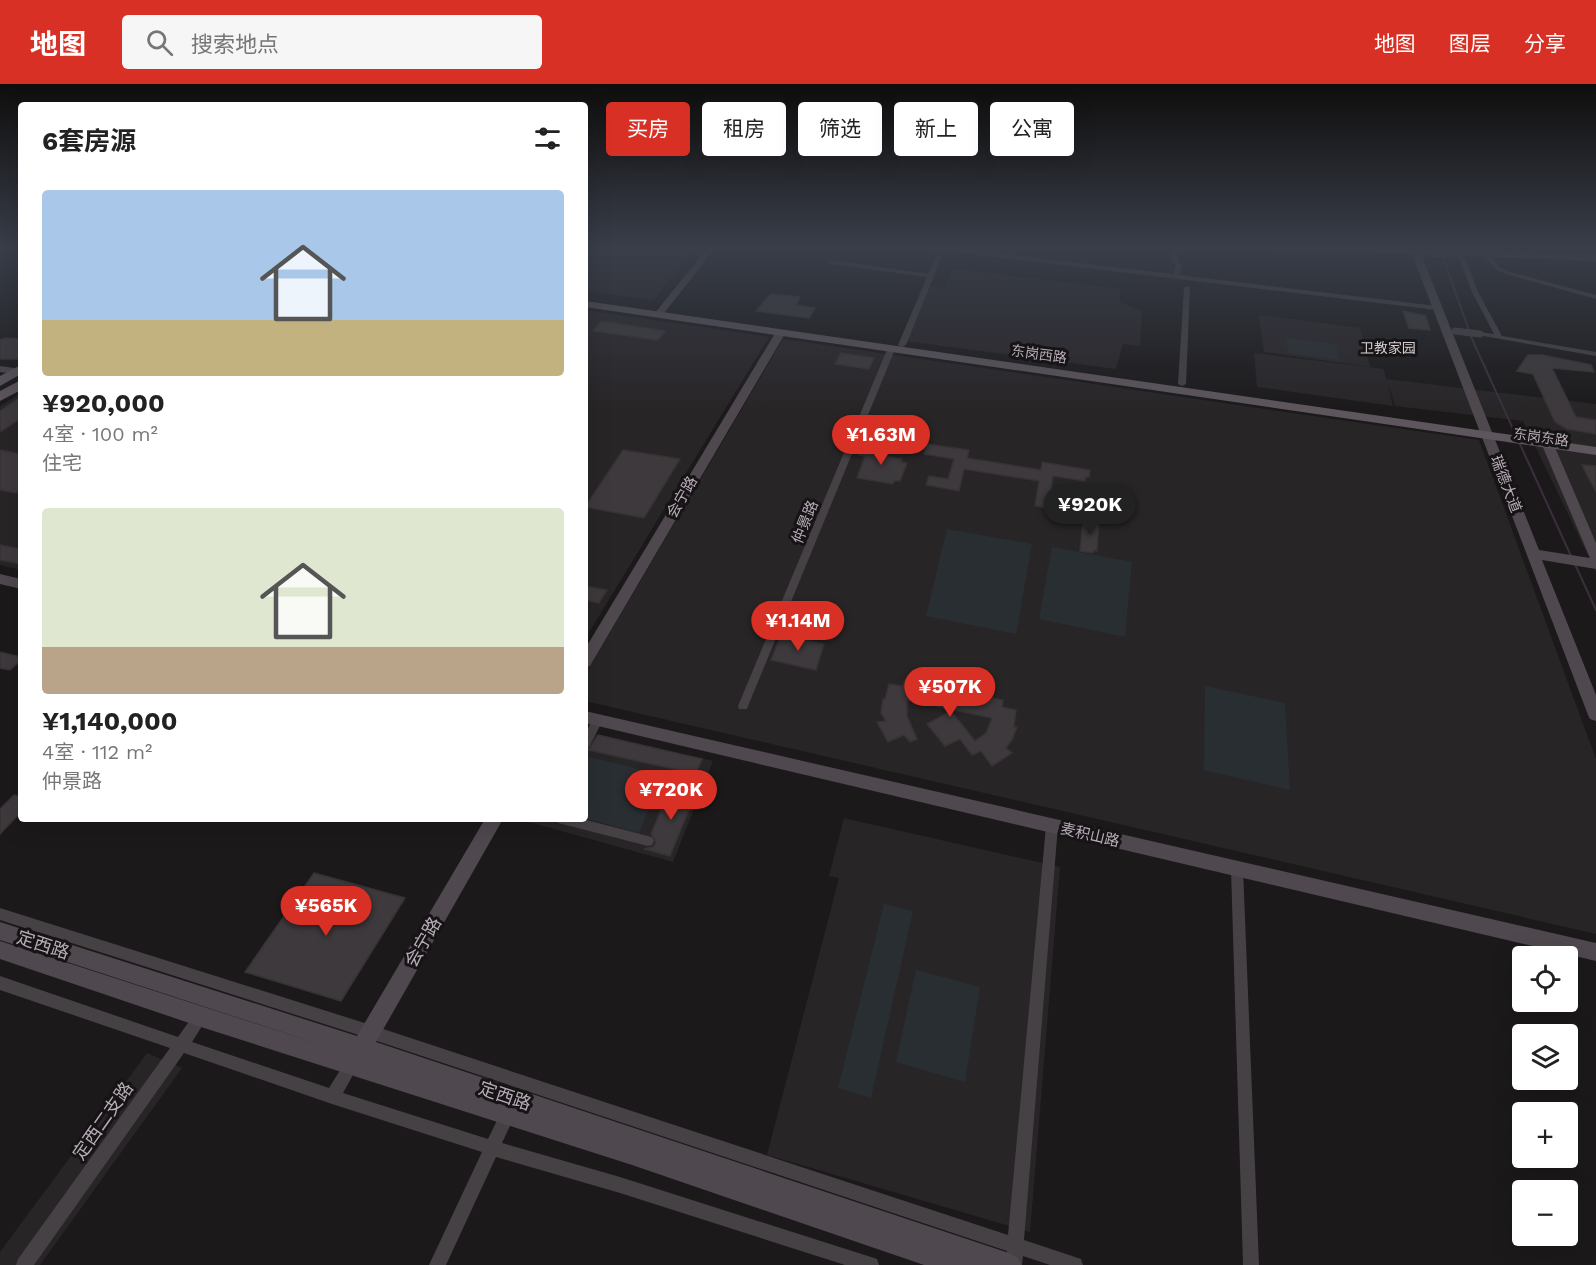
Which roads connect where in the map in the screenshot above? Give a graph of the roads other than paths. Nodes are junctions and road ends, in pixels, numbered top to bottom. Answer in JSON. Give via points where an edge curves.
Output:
{"nodes":[{"id":1,"x":597,"y":301,"type":"edge"},
{"id":2,"x":669,"y":301,"type":"edge"},
{"id":3,"x":919,"y":301,"type":"edge"},
{"id":4,"x":1186,"y":301,"type":"edge"},
{"id":5,"x":1381,"y":301,"type":"edge"},
{"id":6,"x":1435,"y":301,"type":"edge"},
{"id":7,"x":1480,"y":301,"type":"edge"},
{"id":8,"x":588,"y":304,"type":"edge"},
{"id":9,"x":1437,"y":308,"type":"junction"},
{"id":10,"x":660,"y":312,"type":"junction"},
{"id":11,"x":1450,"y":330,"type":"junction"},
{"id":12,"x":781,"y":332,"type":"junction"},
{"id":13,"x":1499,"y":337,"type":"junction"},
{"id":14,"x":897,"y":346,"type":"junction"},
{"id":15,"x":1596,"y":354,"type":"edge"},
{"id":16,"x":0,"y":369,"type":"edge"},
{"id":17,"x":18,"y":374,"type":"edge"},
{"id":18,"x":18,"y":375,"type":"edge"},
{"id":19,"x":18,"y":376,"type":"edge"},
{"id":20,"x":0,"y":382,"type":"edge"},
{"id":21,"x":1182,"y":384,"type":"junction"},
{"id":22,"x":0,"y":398,"type":"edge"},
{"id":23,"x":1494,"y":434,"type":"junction"},
{"id":24,"x":1540,"y":441,"type":"junction"},
{"id":25,"x":1596,"y":445,"type":"edge"},
{"id":26,"x":1596,"y":451,"type":"edge"},
{"id":27,"x":1533,"y":554,"type":"junction"},
{"id":28,"x":1593,"y":561,"type":"edge"},
{"id":29,"x":0,"y":579,"type":"edge"},
{"id":30,"x":18,"y":583,"type":"edge"},
{"id":31,"x":588,"y":657,"type":"edge"},
{"id":32,"x":743,"y":706,"type":"dead end"},
{"id":33,"x":1596,"y":715,"type":"edge"},
{"id":34,"x":591,"y":719,"type":"edge"},
{"id":35,"x":492,"y":822,"type":"edge"},
{"id":36,"x":573,"y":822,"type":"edge"},
{"id":37,"x":1052,"y":826,"type":"junction"},
{"id":38,"x":648,"y":842,"type":"dead end"},
{"id":39,"x":1236,"y":869,"type":"junction"},
{"id":40,"x":0,"y":914,"type":"edge"},
{"id":41,"x":0,"y":931,"type":"edge"},
{"id":42,"x":0,"y":950,"type":"edge"},
{"id":43,"x":1596,"y":952,"type":"edge"},
{"id":44,"x":0,"y":983,"type":"edge"},
{"id":45,"x":207,"y":1008,"type":"junction"},
{"id":46,"x":181,"y":1045,"type":"junction"},
{"id":47,"x":362,"y":1048,"type":"junction"},
{"id":48,"x":332,"y":1097,"type":"junction"},
{"id":49,"x":507,"y":1115,"type":"junction"},
{"id":50,"x":492,"y":1148,"type":"junction"},
{"id":51,"x":1013,"y":1258,"type":"edge"},
{"id":52,"x":24,"y":1265,"type":"edge"},
{"id":53,"x":437,"y":1265,"type":"edge"},
{"id":54,"x":871,"y":1265,"type":"edge"},
{"id":55,"x":959,"y":1265,"type":"edge"},
{"id":56,"x":1075,"y":1265,"type":"edge"},
{"id":57,"x":1251,"y":1265,"type":"edge"}],
"edges":[{"from":1,"to":10,"type":"main road","name":"东岗西路"},
{"from":2,"to":10,"type":"street"},
{"from":3,"to":14,"type":"street","name":"仲景路"},
{"from":4,"to":21,"type":"street"},
{"from":5,"to":9,"type":"street"},
{"from":6,"to":9,"type":"street","name":"瑞德大道"},
{"from":7,"to":13,"type":"street"},
{"from":8,"to":10,"type":"main road","name":"东岗西路"},
{"from":9,"to":11,"type":"street","name":"瑞德大道"},
{"from":10,"to":12,"type":"main road","name":"东岗西路"},
{"from":10,"to":14,"type":"main road","name":"东岗西路"},
{"from":11,"to":13,"type":"street","bridge":true},
{"from":11,"to":23,"type":"street","name":"瑞德大道"},
{"from":12,"to":14,"type":"main road","name":"东岗西路"},
{"from":12,"to":31,"type":"street","name":"会宁路"},
{"from":13,"to":15,"type":"street"},
{"from":14,"to":21,"type":"main road","name":"东岗西路"},
{"from":14,"to":23,"type":"main road","name":"东岗西路"},
{"from":14,"to":32,"type":"street","name":"仲景路"},
{"from":16,"to":17,"type":"street"},
{"from":18,"to":20,"type":"main road"},
{"from":19,"to":22,"type":"main road"},
{"from":21,"to":23,"type":"main road","name":"东岗西路"},
{"from":23,"to":24,"type":"main road","name":"东岗东路"},
{"from":23,"to":27,"type":"street","name":"瑞德大道"},
{"from":24,"to":25,"type":"main road","name":"东岗东路"},
{"from":24,"to":26,"type":"main road","name":"东岗东路"},
{"from":24,"to":28,"type":"street"},
{"from":27,"to":28,"type":"street"},
{"from":27,"to":33,"type":"street","name":"瑞德大道"},
{"from":29,"to":30,"type":"street"},
{"from":34,"to":37,"type":"street","name":"麦积山路"},
{"from":35,"to":47,"type":"street","name":"会宁路"},
{"from":36,"to":38,"type":"street"},
{"from":37,"to":39,"type":"street","name":"麦积山路"},
{"from":37,"to":51,"type":"street"},
{"from":39,"to":43,"type":"street","name":"麦积山路"},
{"from":39,"to":57,"type":"street"},
{"from":40,"to":47,"type":"street"},
{"from":41,"to":45,"type":"street","name":"定西路"},
{"from":42,"to":45,"type":"street","name":"定西路"},
{"from":44,"to":46,"type":"street"},
{"from":45,"to":46,"type":"street","name":"定西二支路"},
{"from":45,"to":47,"type":"street","name":"定西路"},
{"from":46,"to":48,"type":"street"},
{"from":46,"to":52,"type":"street","name":"定西二支路"},
{"from":47,"to":48,"type":"street"},
{"from":47,"to":49,"type":"street","name":"定西路"},
{"from":47,"to":51,"type":"street","name":"定西路"},
{"from":48,"to":50,"type":"street"},
{"from":49,"to":50,"type":"street"},
{"from":49,"to":55,"type":"street","name":"定西路"},
{"from":50,"to":53,"type":"street"},
{"from":50,"to":54,"type":"street"},
{"from":51,"to":56,"type":"street"}]}
